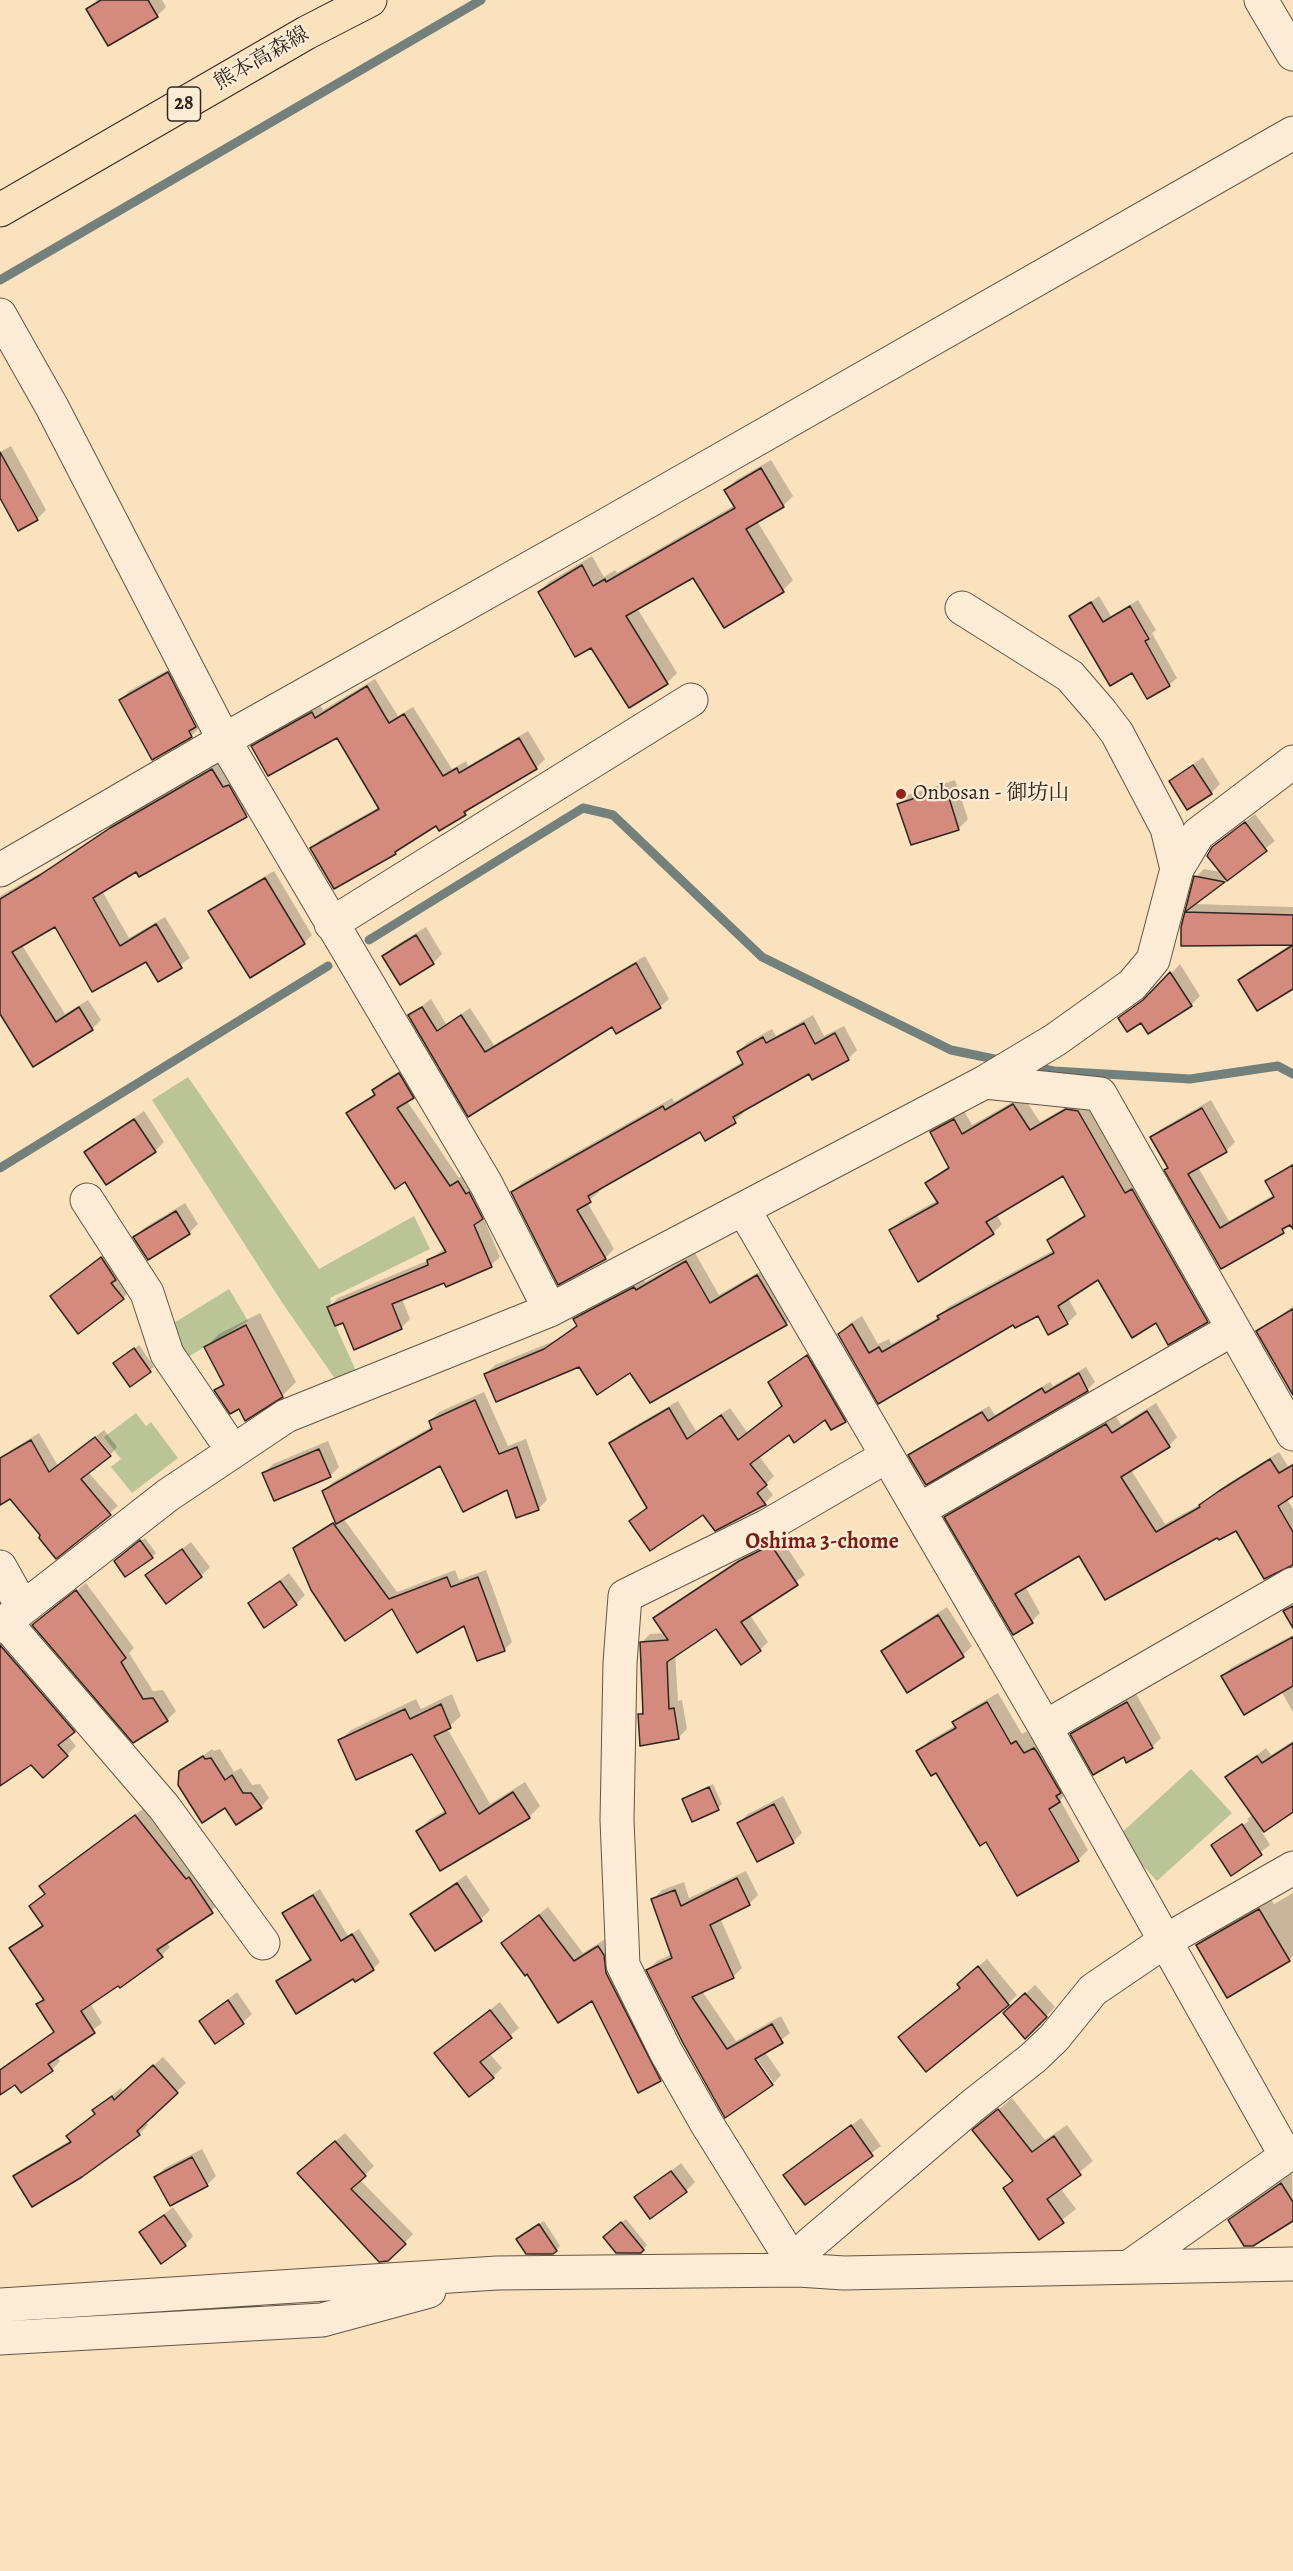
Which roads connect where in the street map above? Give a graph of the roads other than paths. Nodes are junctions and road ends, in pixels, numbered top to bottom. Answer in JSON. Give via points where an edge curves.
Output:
{"nodes":[{"id":1,"x":370,"y":0,"type":"edge"},
{"id":2,"x":1261,"y":0,"type":"edge"},
{"id":3,"x":1293,"y":54,"type":"edge"},
{"id":4,"x":1293,"y":133,"type":"edge"},
{"id":5,"x":0,"y":210,"type":"edge"},
{"id":6,"x":0,"y":315,"type":"edge"},
{"id":7,"x":962,"y":608,"type":"dead end"},
{"id":8,"x":691,"y":700,"type":"dead end"},
{"id":9,"x":224,"y":740,"type":"junction"},
{"id":10,"x":1293,"y":762,"type":"edge"},
{"id":11,"x":1177,"y":869,"type":"junction"},
{"id":12,"x":0,"y":870,"type":"edge"},
{"id":13,"x":332,"y":924,"type":"junction"},
{"id":14,"x":985,"y":1082,"type":"junction"},
{"id":15,"x":87,"y":1200,"type":"dead end"},
{"id":16,"x":744,"y":1210,"type":"junction"},
{"id":17,"x":550,"y":1310,"type":"junction"},
{"id":18,"x":1233,"y":1329,"type":"junction"},
{"id":19,"x":1293,"y":1434,"type":"edge"},
{"id":20,"x":233,"y":1451,"type":"junction"},
{"id":21,"x":887,"y":1456,"type":"junction"},
{"id":22,"x":919,"y":1510,"type":"junction"},
{"id":23,"x":0,"y":1567,"type":"edge"},
{"id":24,"x":1293,"y":1584,"type":"edge"},
{"id":25,"x":9,"y":1619,"type":"edge"},
{"id":26,"x":1045,"y":1727,"type":"junction"},
{"id":27,"x":1293,"y":1868,"type":"edge"},
{"id":28,"x":1165,"y":1941,"type":"junction"},
{"id":29,"x":263,"y":1943,"type":"dead end"},
{"id":30,"x":1289,"y":2153,"type":"edge"},
{"id":31,"x":1293,"y":2264,"type":"edge"},
{"id":32,"x":1129,"y":2267,"type":"junction"},
{"id":33,"x":798,"y":2270,"type":"junction"},
{"id":34,"x":497,"y":2273,"type":"junction"},
{"id":35,"x":0,"y":2305,"type":"edge"},
{"id":36,"x":0,"y":2338,"type":"edge"}],
"edges":[{"from":1,"to":5,"type":"main road","name":"熊本高森線","number":"28"},
{"from":2,"to":3,"type":"street"},
{"from":4,"to":9,"type":"street"},
{"from":6,"to":9,"type":"street"},
{"from":7,"to":11,"type":"street","via":[[1061,669],[1101,712],[1117,733],[1167,828]]},
{"from":8,"to":13,"type":"street"},
{"from":9,"to":12,"type":"street"},
{"from":9,"to":13,"type":"street"},
{"from":10,"to":11,"type":"street","via":[[1198,834]]},
{"from":11,"to":14,"type":"street","via":[[1153,960],[1132,985],[1055,1040]]},
{"from":13,"to":17,"type":"street","via":[[486,1184]]},
{"from":14,"to":16,"type":"street"},
{"from":14,"to":18,"type":"street","via":[[1100,1094]]},
{"from":15,"to":20,"type":"street","via":[[147,1293],[167,1354]]},
{"from":16,"to":17,"type":"street"},
{"from":16,"to":21,"type":"street"},
{"from":17,"to":20,"type":"street","via":[[286,1416]]},
{"from":18,"to":19,"type":"street"},
{"from":18,"to":22,"type":"street"},
{"from":20,"to":25,"type":"street","via":[[168,1495]]},
{"from":21,"to":22,"type":"street"},
{"from":21,"to":33,"type":"street","via":[[767,1526],[625,1596],[617,1821],[622,1965],[707,2124]]},
{"from":22,"to":26,"type":"street"},
{"from":23,"to":25,"type":"street"},
{"from":24,"to":26,"type":"street"},
{"from":25,"to":29,"type":"street","via":[[164,1807]]},
{"from":26,"to":28,"type":"street"},
{"from":27,"to":28,"type":"street"},
{"from":28,"to":30,"type":"street"},
{"from":28,"to":33,"type":"street","via":[[1093,1990],[1033,2058],[808,2245]]},
{"from":30,"to":32,"type":"street"},
{"from":31,"to":32,"type":"street"},
{"from":32,"to":33,"type":"street","via":[[844,2273]]},
{"from":33,"to":34,"type":"street"},
{"from":34,"to":35,"type":"street"},
{"from":34,"to":36,"type":"street","via":[[322,2320]]}]}
